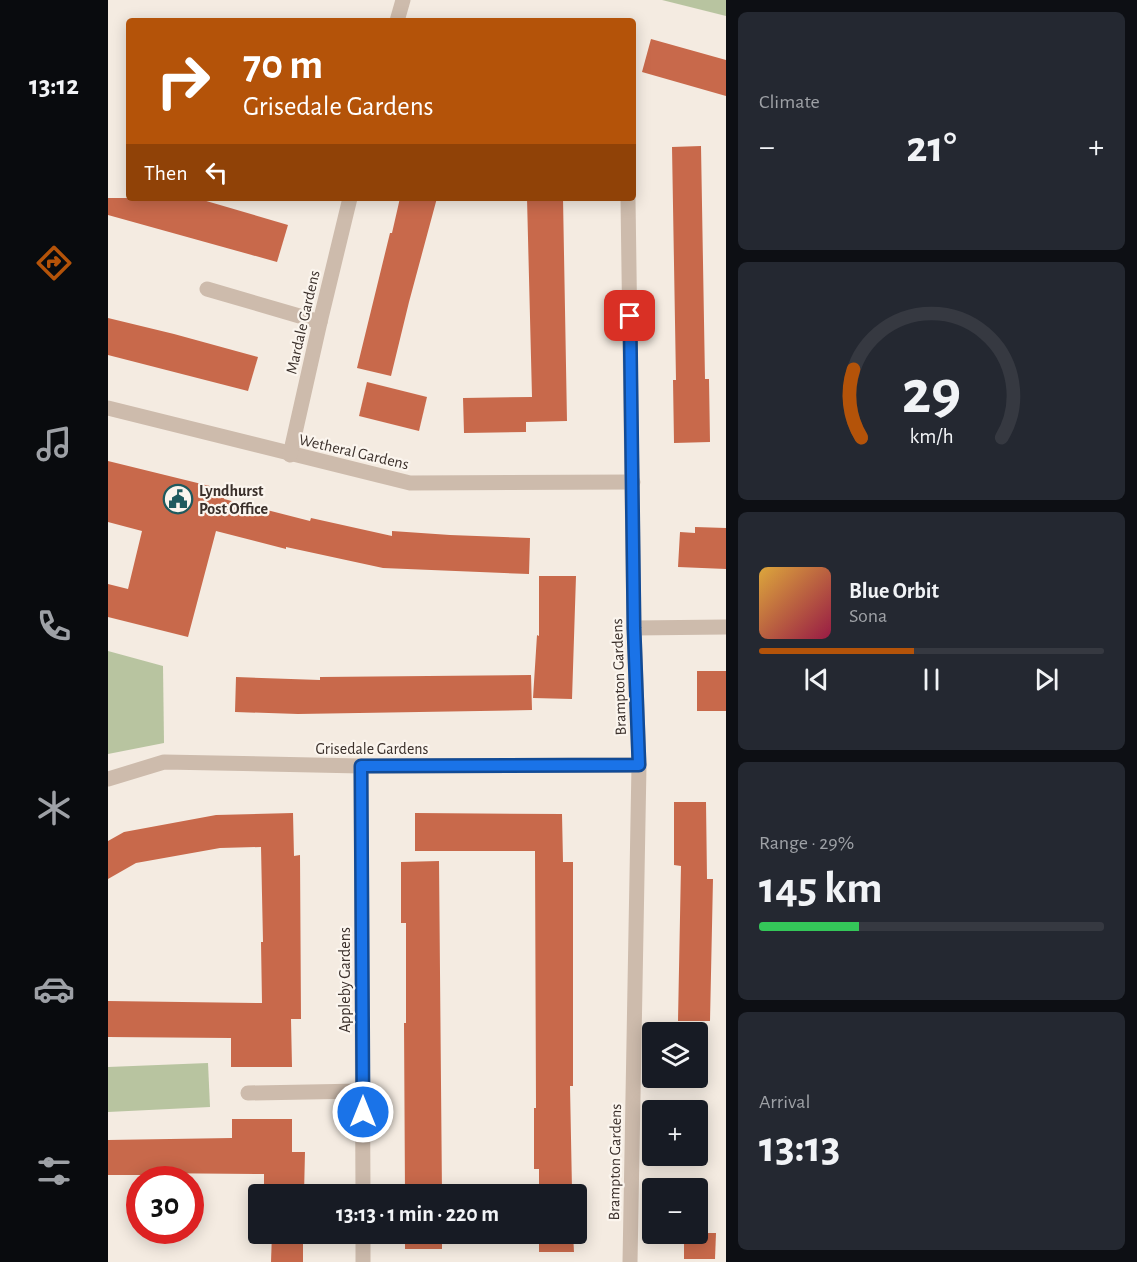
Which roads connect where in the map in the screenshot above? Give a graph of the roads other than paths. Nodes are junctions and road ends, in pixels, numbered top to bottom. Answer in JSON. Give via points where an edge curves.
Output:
{"nodes":[{"id":1,"x":403,"y":0,"type":"edge"},
{"id":2,"x":398,"y":18,"type":"edge"},
{"id":3,"x":349,"y":201,"type":"edge"},
{"id":4,"x":628,"y":201,"type":"edge"},
{"id":5,"x":207,"y":289,"type":"dead end"},
{"id":6,"x":320,"y":322,"type":"junction"},
{"id":7,"x":108,"y":408,"type":"edge"},
{"id":8,"x":290,"y":455,"type":"junction"},
{"id":9,"x":633,"y":482,"type":"junction"},
{"id":10,"x":726,"y":627,"type":"edge"},
{"id":11,"x":634,"y":628,"type":"junction"},
{"id":12,"x":639,"y":765,"type":"junction"},
{"id":13,"x":361,"y":766,"type":"junction"},
{"id":14,"x":108,"y":779,"type":"edge"},
{"id":15,"x":362,"y":1091,"type":"junction"},
{"id":16,"x":248,"y":1093,"type":"dead end"},
{"id":17,"x":363,"y":1184,"type":"edge"},
{"id":18,"x":363,"y":1244,"type":"edge"},
{"id":19,"x":363,"y":1262,"type":"edge"},
{"id":20,"x":630,"y":1262,"type":"edge"}],
"edges":[{"from":1,"to":2,"type":"street"},
{"from":3,"to":6,"type":"street","name":"Mardale Gardens"},
{"from":4,"to":9,"type":"street","name":"Brampton Gardens"},
{"from":5,"to":6,"type":"street"},
{"from":6,"to":8,"type":"street","name":"Mardale Gardens"},
{"from":7,"to":8,"type":"street","name":"Wetheral Gardens"},
{"from":8,"to":9,"type":"street","name":"Wetheral Gardens","via":[[410,483]]},
{"from":9,"to":11,"type":"street","name":"Brampton Gardens"},
{"from":10,"to":11,"type":"street"},
{"from":11,"to":12,"type":"street","name":"Brampton Gardens"},
{"from":12,"to":13,"type":"street","name":"Grisedale Gardens"},
{"from":12,"to":20,"type":"street","name":"Brampton Gardens"},
{"from":13,"to":14,"type":"street","name":"Grisedale Gardens","via":[[164,762]]},
{"from":13,"to":15,"type":"street","name":"Appleby Gardens"},
{"from":15,"to":16,"type":"street"},
{"from":15,"to":17,"type":"street","name":"Appleby Gardens"},
{"from":18,"to":19,"type":"street"}]}
